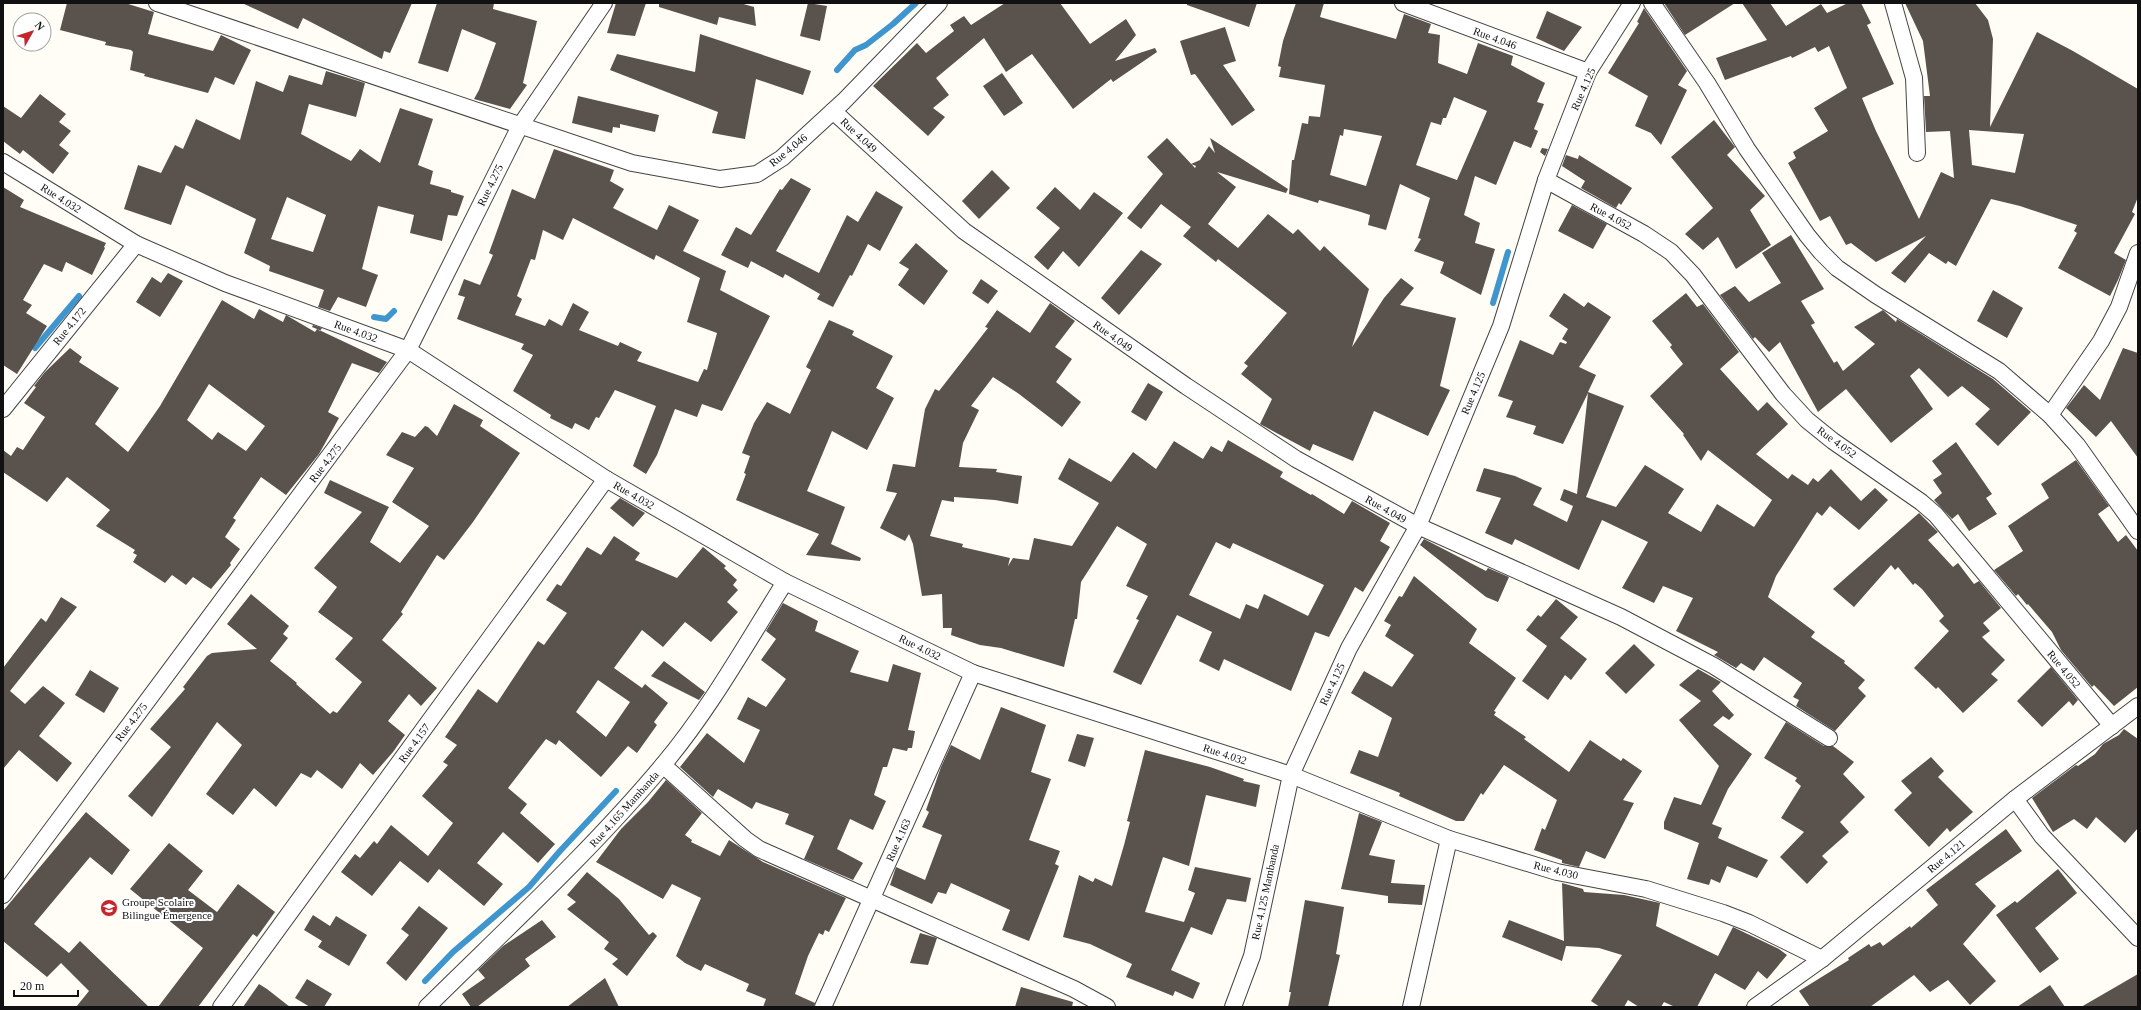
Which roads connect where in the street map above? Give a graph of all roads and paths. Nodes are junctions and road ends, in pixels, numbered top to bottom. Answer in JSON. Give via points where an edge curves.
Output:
{"nodes":[{"id":1,"x":157,"y":3,"type":"edge"},
{"id":2,"x":604,"y":3,"type":"edge"},
{"id":3,"x":940,"y":3,"type":"edge"},
{"id":4,"x":1402,"y":3,"type":"edge"},
{"id":5,"x":1632,"y":3,"type":"edge"},
{"id":6,"x":1652,"y":3,"type":"edge"},
{"id":7,"x":1893,"y":3,"type":"edge"},
{"id":8,"x":1588,"y":72,"type":"junction"},
{"id":9,"x":833,"y":111,"type":"junction"},
{"id":10,"x":520,"y":126,"type":"junction"},
{"id":11,"x":1917,"y":153,"type":"dead end"},
{"id":12,"x":3,"y":162,"type":"edge"},
{"id":13,"x":1546,"y":180,"type":"junction"},
{"id":14,"x":136,"y":244,"type":"junction"},
{"id":15,"x":2138,"y":253,"type":"edge"},
{"id":16,"x":408,"y":350,"type":"junction"},
{"id":17,"x":3,"y":409,"type":"edge"},
{"id":18,"x":2050,"y":415,"type":"junction"},
{"id":19,"x":606,"y":479,"type":"junction"},
{"id":20,"x":1418,"y":526,"type":"junction"},
{"id":21,"x":2138,"y":531,"type":"edge"},
{"id":22,"x":785,"y":582,"type":"junction"},
{"id":23,"x":973,"y":673,"type":"junction"},
{"id":24,"x":2138,"y":706,"type":"edge"},
{"id":25,"x":2112,"y":726,"type":"junction"},
{"id":26,"x":1829,"y":738,"type":"dead end"},
{"id":27,"x":663,"y":765,"type":"junction"},
{"id":28,"x":1290,"y":775,"type":"junction"},
{"id":29,"x":2015,"y":799,"type":"junction"},
{"id":30,"x":1449,"y":839,"type":"junction"},
{"id":31,"x":3,"y":896,"type":"edge"},
{"id":32,"x":872,"y":898,"type":"junction"},
{"id":33,"x":2138,"y":938,"type":"edge"},
{"id":34,"x":1822,"y":959,"type":"junction"},
{"id":35,"x":222,"y":1007,"type":"edge"},
{"id":36,"x":427,"y":1007,"type":"edge"},
{"id":37,"x":823,"y":1007,"type":"edge"},
{"id":38,"x":1107,"y":1007,"type":"edge"},
{"id":39,"x":1233,"y":1007,"type":"edge"},
{"id":40,"x":1411,"y":1007,"type":"edge"},
{"id":41,"x":1755,"y":1007,"type":"edge"}],
"edges":[{"from":1,"to":10,"type":"street","name":"Rue 4.046"},
{"from":2,"to":10,"type":"street","name":"Rue 4.275"},
{"from":3,"to":9,"type":"street","name":"Rue 4.046"},
{"from":4,"to":8,"type":"street","name":"Rue 4.046"},
{"from":5,"to":8,"type":"street","name":"Rue 4.125"},
{"from":6,"to":18,"type":"street","via":[[1707,83],[1747,149],[1821,252],[1837,268],[1876,295],[1999,371]]},
{"from":7,"to":11,"type":"street","via":[[1914,78]]},
{"from":8,"to":13,"type":"street","name":"Rue 4.125"},
{"from":9,"to":10,"type":"street","name":"Rue 4.046","via":[[782,158],[757,174],[720,179],[632,163]]},
{"from":9,"to":20,"type":"street","name":"Rue 4.049","via":[[964,231],[1186,386],[1296,459]]},
{"from":10,"to":16,"type":"street","name":"Rue 4.275"},
{"from":12,"to":14,"type":"street","name":"Rue 4.032"},
{"from":13,"to":20,"type":"street","name":"Rue 4.125","via":[[1501,326]]},
{"from":13,"to":25,"type":"street","name":"Rue 4.052","via":[[1644,234],[1671,252],[1693,275],[1783,394],[1807,420],[1833,441],[1922,502],[1936,515]]},
{"from":14,"to":16,"type":"street","name":"Rue 4.032","via":[[225,282]]},
{"from":14,"to":17,"type":"street","name":"Rue 4.172"},
{"from":15,"to":18,"type":"street","via":[[2119,307],[2101,341]]},
{"from":16,"to":19,"type":"street","name":"Rue 4.032"},
{"from":16,"to":31,"type":"street","name":"Rue 4.275"},
{"from":18,"to":21,"type":"street","via":[[2077,445]]},
{"from":19,"to":22,"type":"street","name":"Rue 4.032"},
{"from":19,"to":35,"type":"street","name":"Rue 4.157"},
{"from":20,"to":26,"type":"street","name":"Rue 4.049","via":[[1621,617],[1714,666]]},
{"from":20,"to":28,"type":"street","name":"Rue 4.125","via":[[1349,648]]},
{"from":22,"to":23,"type":"street","name":"Rue 4.032"},
{"from":22,"to":27,"type":"street","name":"Rue 4.165 Mambanda","via":[[703,714]]},
{"from":23,"to":28,"type":"street","name":"Rue 4.032"},
{"from":23,"to":32,"type":"street","name":"Rue 4.163"},
{"from":24,"to":25,"type":"street","name":"Rue 4.121"},
{"from":25,"to":29,"type":"street","name":"Rue 4.121"},
{"from":27,"to":32,"type":"street","via":[[759,850]]},
{"from":27,"to":36,"type":"street","name":"Rue 4.165 Mambanda","via":[[594,842]]},
{"from":28,"to":30,"type":"street","name":"Rue 4.030"},
{"from":28,"to":39,"type":"street","name":"Rue 4.125 Mambanda","via":[[1252,956]]},
{"from":29,"to":33,"type":"street","via":[[2042,836]]},
{"from":29,"to":34,"type":"street","name":"Rue 4.121"},
{"from":30,"to":34,"type":"street","name":"Rue 4.030","via":[[1557,872],[1646,889],[1723,913]]},
{"from":30,"to":40,"type":"street"},
{"from":32,"to":37,"type":"street","name":"Rue 4.163"},
{"from":32,"to":38,"type":"street","via":[[1074,989]]},
{"from":34,"to":41,"type":"street","name":"Rue 4.121"}]}
